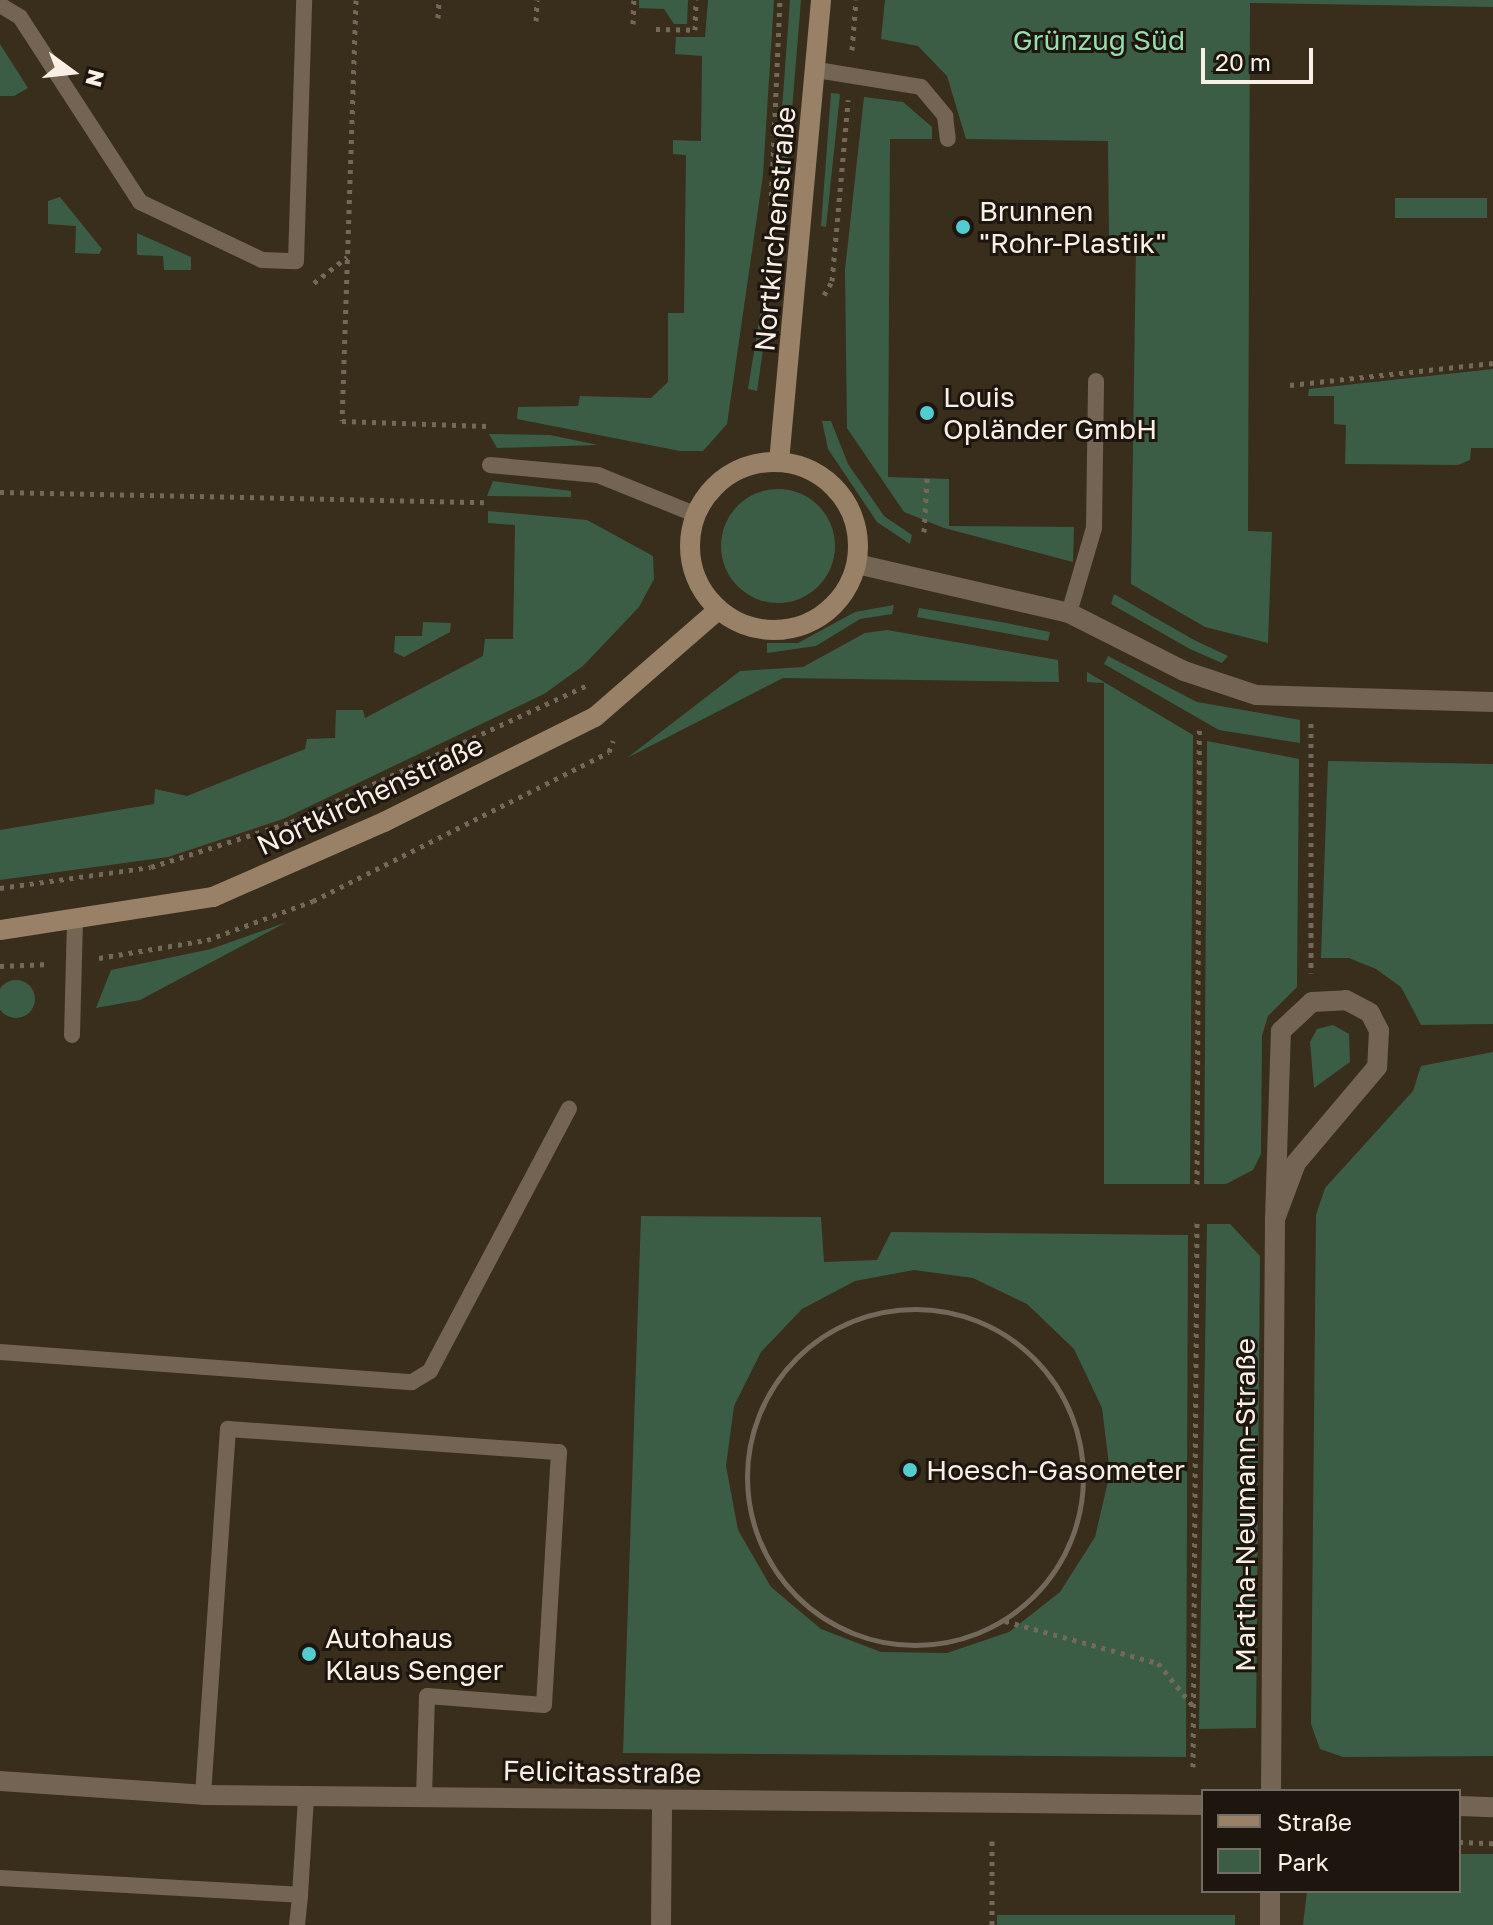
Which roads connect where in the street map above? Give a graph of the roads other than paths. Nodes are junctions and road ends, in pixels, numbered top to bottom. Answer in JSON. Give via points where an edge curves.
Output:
{"nodes":[{"id":1,"x":304,"y":0,"type":"edge"},
{"id":2,"x":821,"y":0,"type":"edge"},
{"id":3,"x":0,"y":5,"type":"edge"},
{"id":4,"x":817,"y":70,"type":"junction"},
{"id":5,"x":948,"y":139,"type":"dead end"},
{"id":6,"x":1096,"y":381,"type":"dead end"},
{"id":7,"x":779,"y":462,"type":"junction"},
{"id":8,"x":490,"y":465,"type":"dead end"},
{"id":9,"x":697,"y":515,"type":"junction"},
{"id":10,"x":857,"y":564,"type":"junction"},
{"id":11,"x":718,"y":610,"type":"junction"},
{"id":12,"x":1069,"y":613,"type":"junction"},
{"id":13,"x":1493,"y":702,"type":"edge"},
{"id":14,"x":75,"y":923,"type":"junction"},
{"id":15,"x":0,"y":930,"type":"edge"},
{"id":16,"x":72,"y":1035,"type":"dead end"},
{"id":17,"x":569,"y":1109,"type":"dead end"},
{"id":18,"x":1275,"y":1219,"type":"junction"},
{"id":19,"x":0,"y":1352,"type":"edge"},
{"id":20,"x":0,"y":1781,"type":"edge"},
{"id":21,"x":1271,"y":1789,"type":"edge"},
{"id":22,"x":203,"y":1795,"type":"junction"},
{"id":23,"x":306,"y":1796,"type":"junction"},
{"id":24,"x":424,"y":1798,"type":"junction"},
{"id":25,"x":662,"y":1800,"type":"junction"},
{"id":26,"x":1201,"y":1805,"type":"edge"},
{"id":27,"x":1461,"y":1806,"type":"edge"},
{"id":28,"x":1493,"y":1807,"type":"edge"},
{"id":29,"x":0,"y":1878,"type":"edge"},
{"id":30,"x":1270,"y":1893,"type":"edge"},
{"id":31,"x":300,"y":1895,"type":"junction"},
{"id":32,"x":297,"y":1925,"type":"edge"},
{"id":33,"x":661,"y":1925,"type":"edge"},
{"id":34,"x":1270,"y":1925,"type":"edge"}],
"edges":[{"from":1,"to":3,"type":"lane","via":[[296,261],[262,260],[140,202],[20,17]]},
{"from":2,"to":4,"type":"main road","name":"Nortkirchenstraße"},
{"from":4,"to":5,"type":"lane","via":[[921,87],[945,116]]},
{"from":4,"to":7,"type":"main road","name":"Nortkirchenstraße"},
{"from":6,"to":12,"type":"lane","via":[[1094,528]]},
{"from":7,"to":9,"type":"main road","via":[[729,475]]},
{"from":7,"to":10,"type":"main road","via":[[813,472],[841,495],[853,516]]},
{"from":8,"to":9,"type":"lane","via":[[598,475]]},
{"from":9,"to":11,"type":"main road","via":[[692,566]]},
{"from":10,"to":11,"type":"main road","via":[[833,607],[813,622],[764,631]]},
{"from":10,"to":12,"type":"street"},
{"from":11,"to":14,"type":"main road","name":"Nortkirchenstraße","via":[[595,717],[542,745],[213,897]]},
{"from":12,"to":13,"type":"street","via":[[1184,671],[1256,695]]},
{"from":14,"to":15,"type":"main road","name":"Nortkirchenstraße"},
{"from":14,"to":16,"type":"lane"},
{"from":17,"to":19,"type":"lane","via":[[430,1371],[412,1382]]},
{"from":18,"to":18,"type":"street","name":"Martha-Neumann-Straße","via":[[1296,1163],[1377,1067],[1379,1031],[1370,1013],[1346,1000],[1312,1002],[1281,1031]]},
{"from":18,"to":21,"type":"street","name":"Martha-Neumann-Straße"},
{"from":20,"to":22,"type":"street","name":"Felicitasstraße"},
{"from":22,"to":23,"type":"street","name":"Felicitasstraße"},
{"from":22,"to":24,"type":"lane","via":[[228,1429],[559,1452],[544,1705],[427,1696]]},
{"from":23,"to":24,"type":"street","name":"Felicitasstraße"},
{"from":23,"to":31,"type":"lane"},
{"from":24,"to":25,"type":"street","name":"Felicitasstraße"},
{"from":25,"to":26,"type":"street","name":"Felicitasstraße"},
{"from":25,"to":33,"type":"street"},
{"from":27,"to":28,"type":"street"},
{"from":29,"to":31,"type":"lane"},
{"from":30,"to":34,"type":"street"},
{"from":31,"to":32,"type":"lane"}]}
